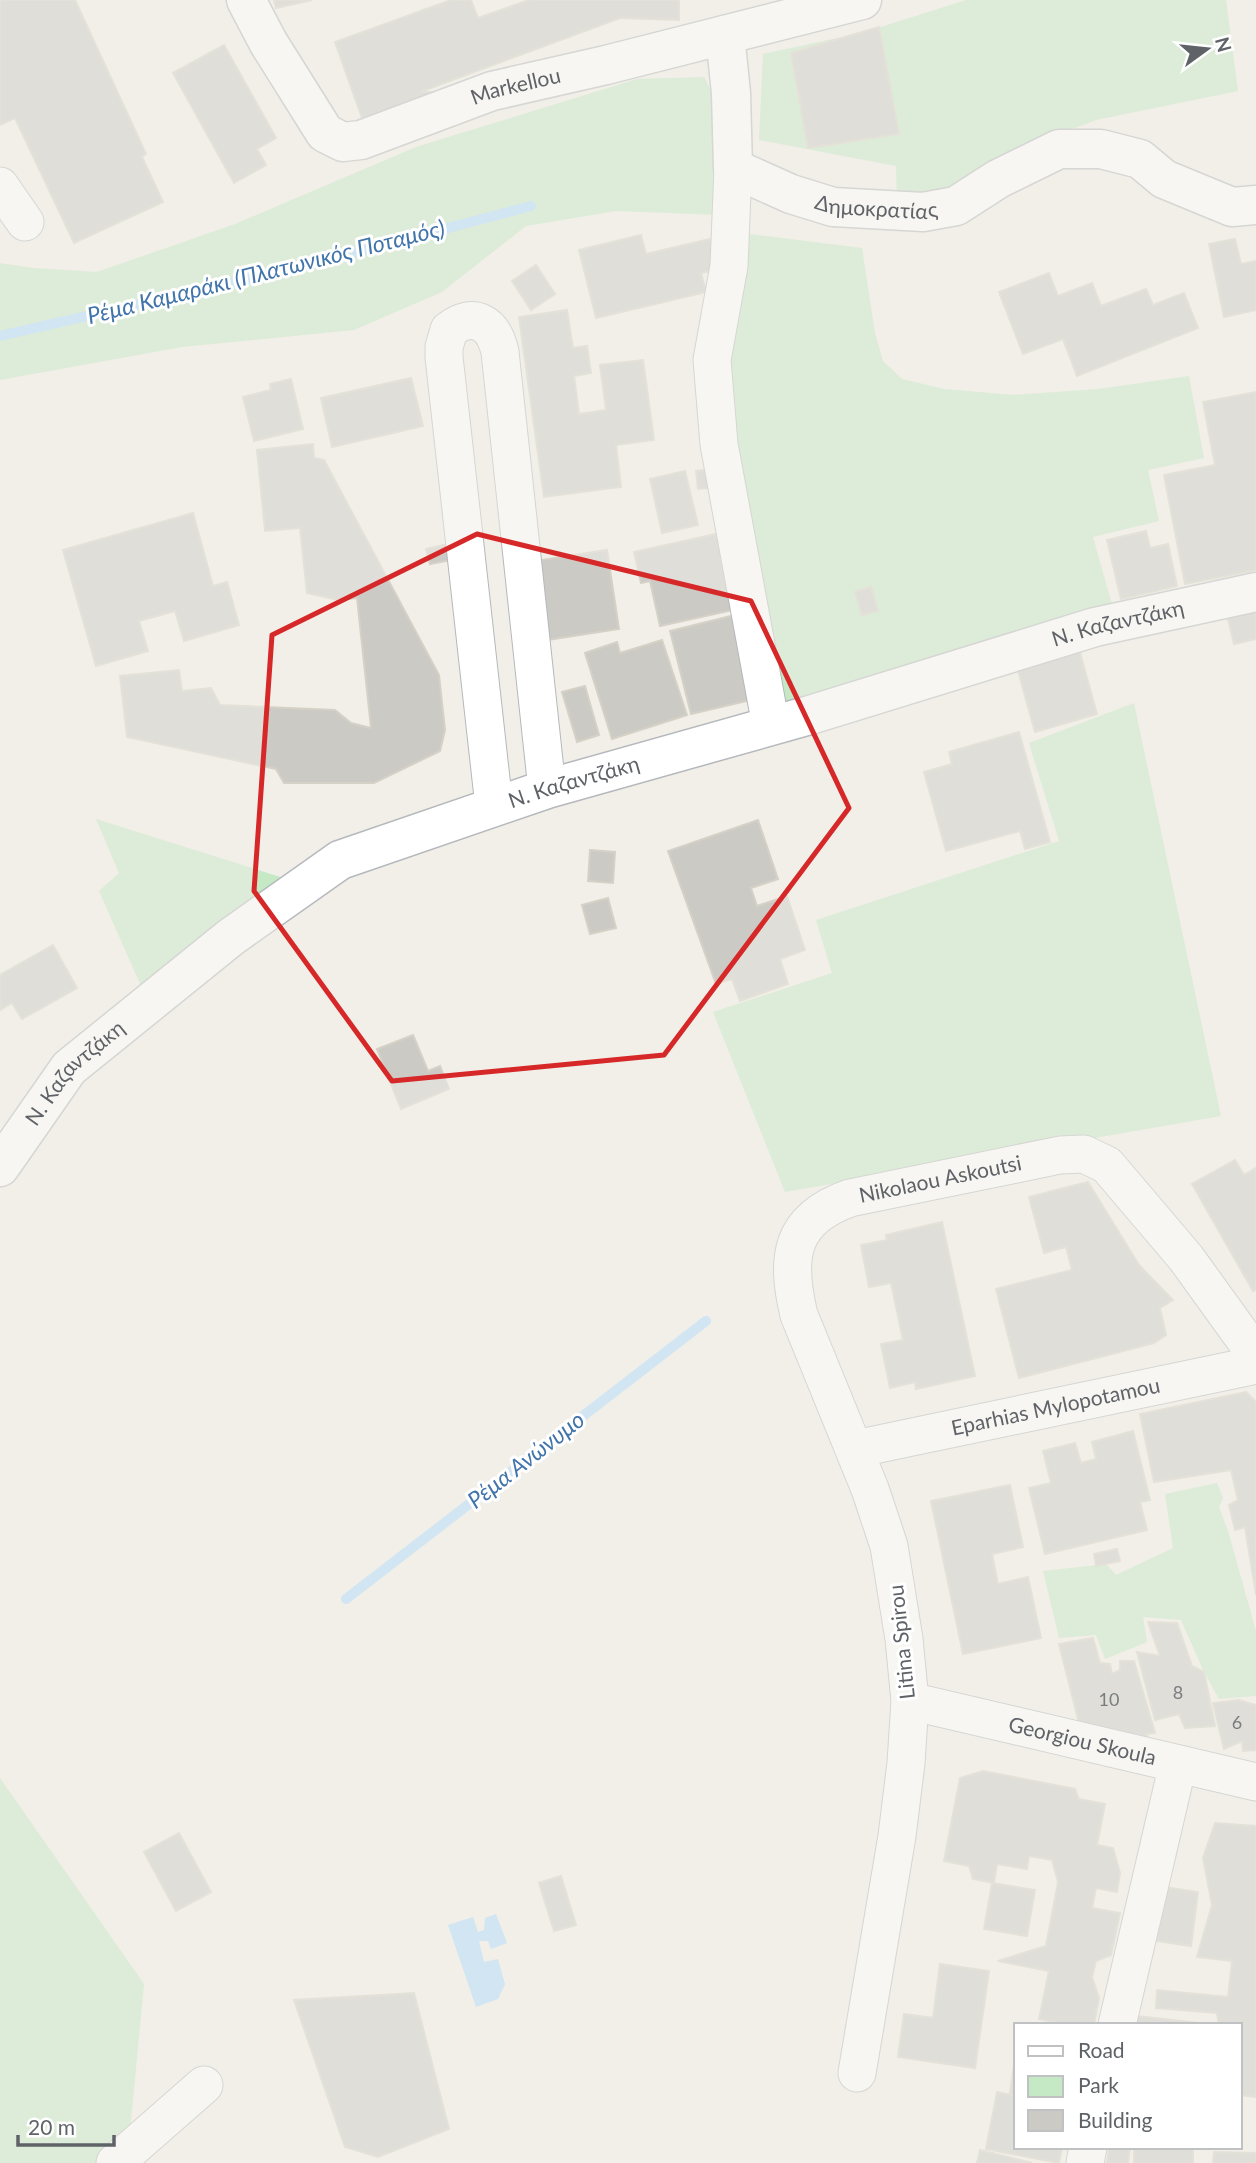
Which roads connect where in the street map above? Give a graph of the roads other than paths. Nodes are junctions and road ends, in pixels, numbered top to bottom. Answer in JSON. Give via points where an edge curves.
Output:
{"nodes":[{"id":1,"x":246,"y":0,"type":"edge"},
{"id":2,"x":862,"y":0,"type":"edge"},
{"id":3,"x":725,"y":36,"type":"junction"},
{"id":4,"x":733,"y":168,"type":"junction"},
{"id":5,"x":0,"y":186,"type":"edge"},
{"id":6,"x":1256,"y":205,"type":"edge"},
{"id":7,"x":25,"y":222,"type":"dead end"},
{"id":8,"x":1256,"y":592,"type":"edge"},
{"id":9,"x":771,"y":726,"type":"junction"},
{"id":10,"x":547,"y":789,"type":"junction"},
{"id":11,"x":494,"y":806,"type":"junction"},
{"id":12,"x":0,"y":1167,"type":"edge"},
{"id":13,"x":805,"y":1226,"type":"joint"},
{"id":14,"x":1256,"y":1355,"type":"edge"},
{"id":15,"x":1256,"y":1365,"type":"edge"},
{"id":16,"x":855,"y":1450,"type":"junction"},
{"id":17,"x":910,"y":1701,"type":"junction"},
{"id":18,"x":1178,"y":1764,"type":"junction"},
{"id":19,"x":1256,"y":1782,"type":"edge"},
{"id":20,"x":1117,"y":2023,"type":"edge"},
{"id":21,"x":857,"y":2073,"type":"dead end"},
{"id":22,"x":204,"y":2085,"type":"dead end"},
{"id":23,"x":115,"y":2163,"type":"edge"}],
"edges":[{"from":1,"to":3,"type":"street","name":"Markellou","via":[[325,133],[343,142],[361,140],[492,91]]},
{"from":2,"to":3,"type":"street","name":"Markellou"},
{"from":3,"to":4,"type":"street"},
{"from":4,"to":6,"type":"street","name":"Δημοκρατίας","via":[[834,207],[923,212],[956,206],[1059,149],[1101,149],[1140,159],[1164,179],[1232,207]]},
{"from":4,"to":9,"type":"street","via":[[729,266],[712,360],[719,444]]},
{"from":5,"to":7,"type":"street"},
{"from":8,"to":9,"type":"street","name":"Ν. Καζαντζάκη","via":[[1095,627]]},
{"from":9,"to":10,"type":"street","name":"Ν. Καζαντζάκη"},
{"from":10,"to":11,"type":"street","name":"Ν. Καζαντζάκη"},
{"from":10,"to":11,"type":"street","via":[[500,352],[485,324],[466,321],[449,330],[444,357]]},
{"from":11,"to":12,"type":"street","name":"Ν. Καζαντζάκη","via":[[340,860],[280,901],[69,1068]]},
{"from":13,"to":14,"type":"street","name":"Nikolaou Askoutsi","via":[[822,1209],[850,1198],[1084,1154],[1107,1165],[1186,1258]]},
{"from":13,"to":16,"type":"street","name":"Litina Spirou","via":[[793,1254],[799,1315]]},
{"from":15,"to":16,"type":"street","name":"Eparhias Mylopotamou"},
{"from":16,"to":17,"type":"street","name":"Litina Spirou","via":[[881,1518],[896,1579]]},
{"from":17,"to":18,"type":"street","name":"Georgiou Skoula"},
{"from":17,"to":21,"type":"street","name":"Litina Spirou","via":[[887,1907]]},
{"from":18,"to":19,"type":"street","name":"Georgiou Skoula"},
{"from":18,"to":20,"type":"street"},
{"from":22,"to":23,"type":"street"}]}
